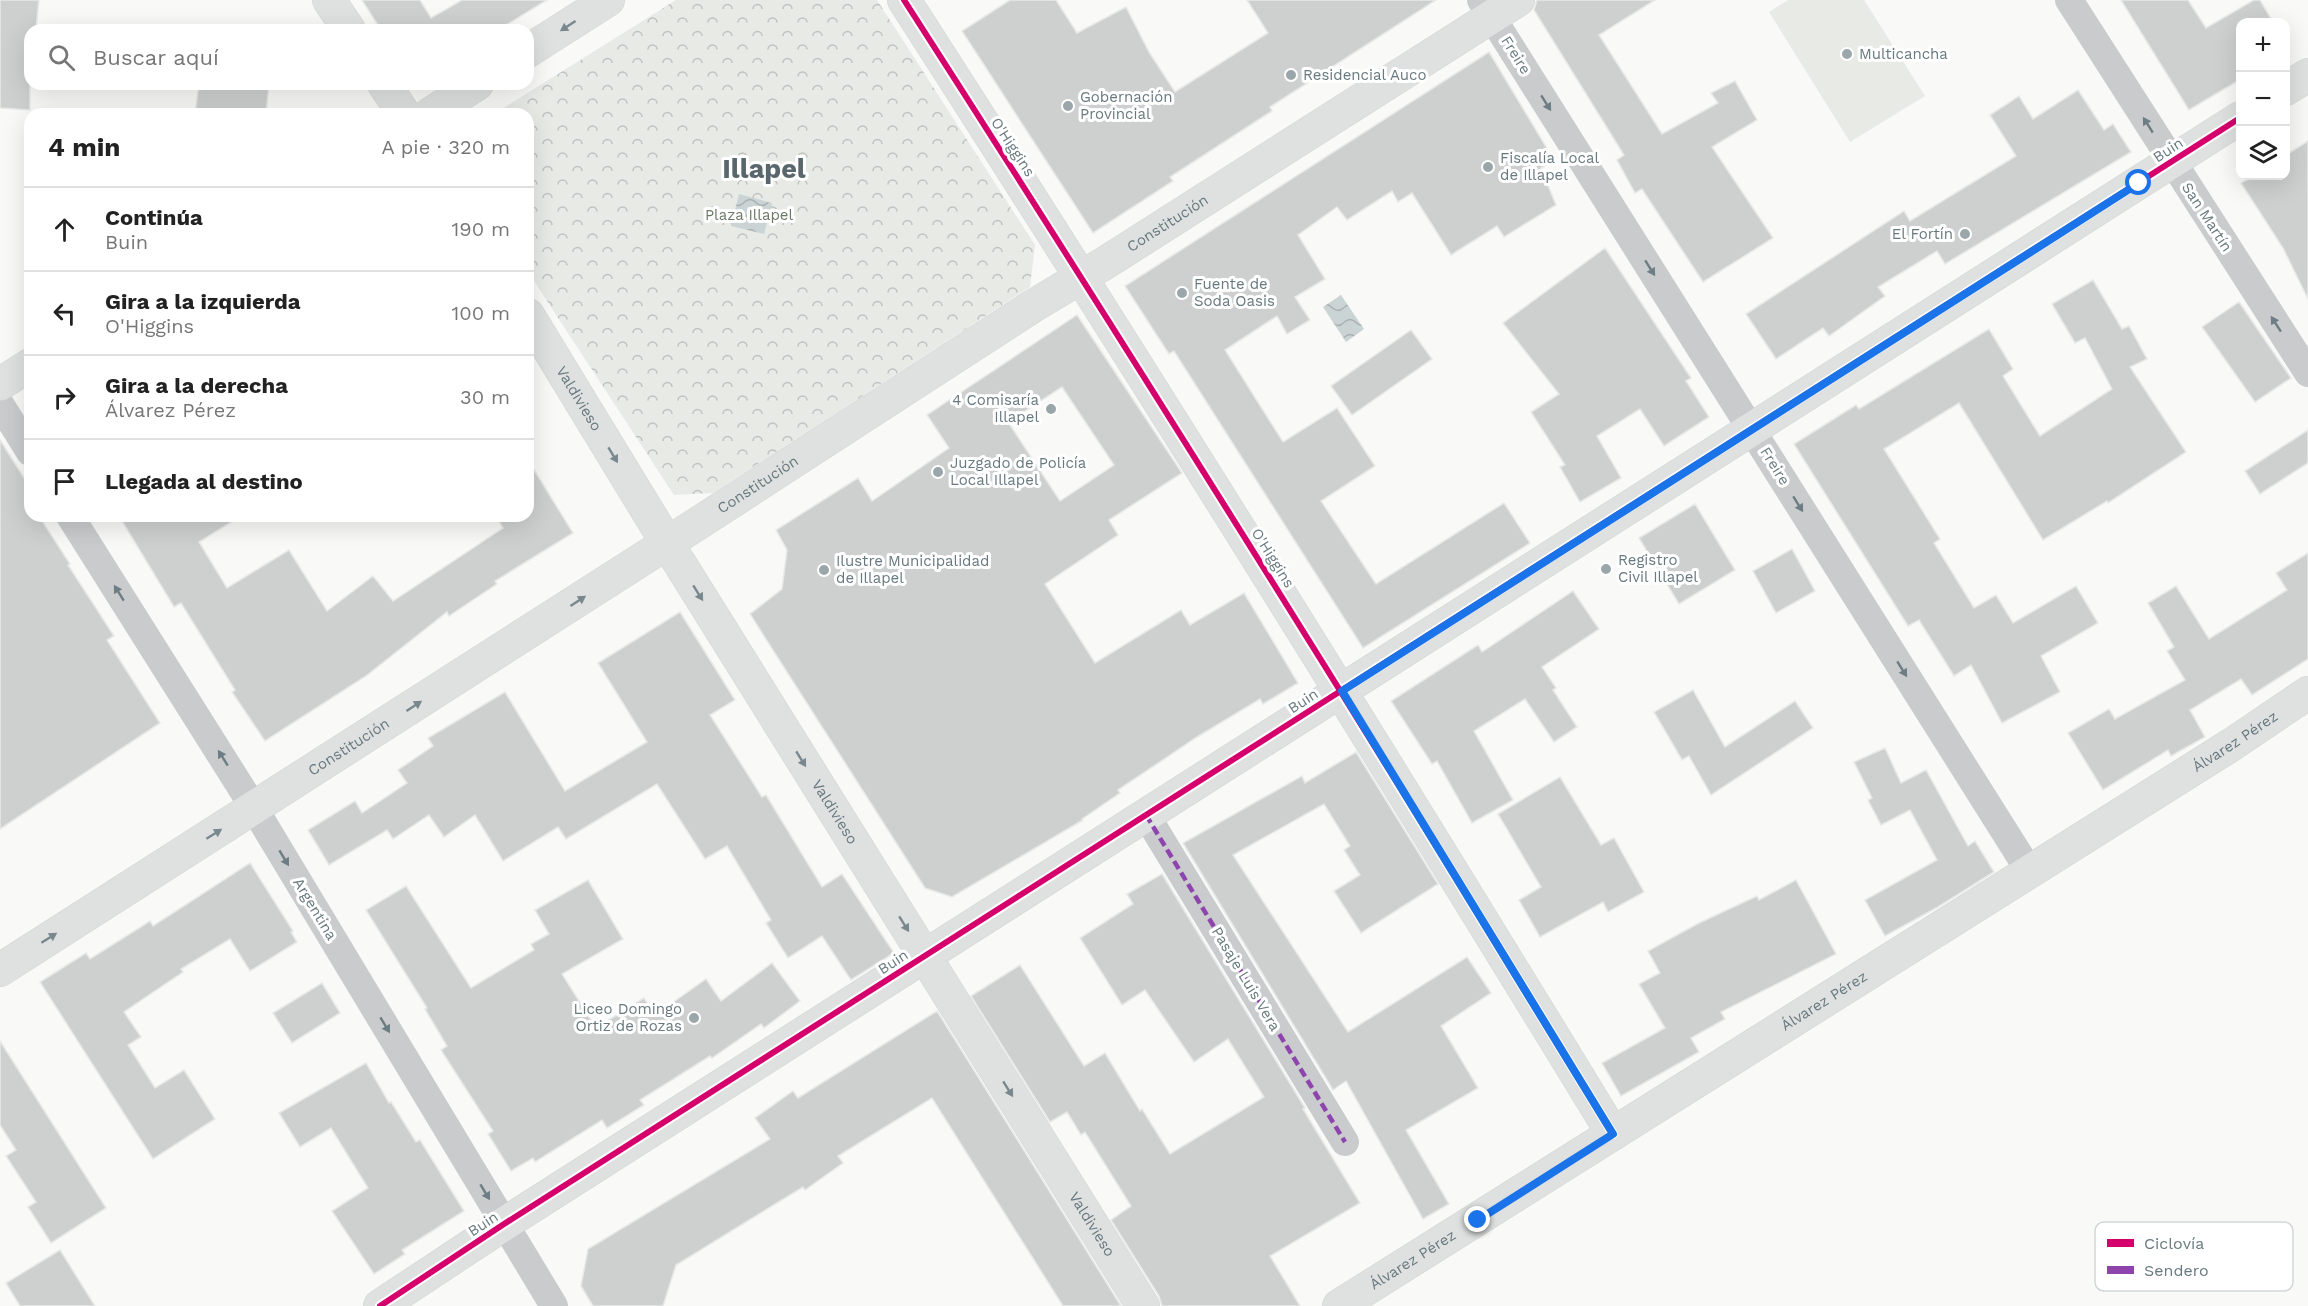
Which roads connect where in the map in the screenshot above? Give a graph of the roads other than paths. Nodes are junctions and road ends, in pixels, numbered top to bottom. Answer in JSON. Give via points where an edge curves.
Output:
{"nodes":[{"id":1,"x":329,"y":0,"type":"edge"},
{"id":2,"x":608,"y":0,"type":"edge"},
{"id":3,"x":904,"y":0,"type":"edge"},
{"id":4,"x":2069,"y":0,"type":"edge"},
{"id":5,"x":1497,"y":6,"type":"edge"},
{"id":6,"x":345,"y":24,"type":"edge"},
{"id":7,"x":534,"y":47,"type":"edge"},
{"id":8,"x":2308,"y":75,"type":"edge"},
{"id":9,"x":2290,"y":86,"type":"edge"},
{"id":10,"x":388,"y":90,"type":"edge"},
{"id":11,"x":468,"y":90,"type":"edge"},
{"id":12,"x":400,"y":108,"type":"edge"},
{"id":13,"x":439,"y":108,"type":"edge"},
{"id":14,"x":2236,"y":121,"type":"edge"},
{"id":15,"x":2171,"y":162,"type":"junction"},
{"id":16,"x":1082,"y":277,"type":"junction"},
{"id":17,"x":534,"y":325,"type":"edge"},
{"id":18,"x":24,"y":369,"type":"edge"},
{"id":19,"x":2308,"y":373,"type":"edge"},
{"id":20,"x":0,"y":384,"type":"edge"},
{"id":21,"x":0,"y":404,"type":"edge"},
{"id":22,"x":1751,"y":429,"type":"junction"},
{"id":23,"x":24,"y":442,"type":"edge"},
{"id":24,"x":74,"y":522,"type":"edge"},
{"id":25,"x":667,"y":543,"type":"junction"},
{"id":26,"x":1342,"y":691,"type":"junction"},
{"id":27,"x":2308,"y":693,"type":"edge"},
{"id":28,"x":254,"y":808,"type":"junction"},
{"id":29,"x":1146,"y":815,"type":"junction"},
{"id":30,"x":2030,"y":872,"type":"junction"},
{"id":31,"x":925,"y":956,"type":"junction"},
{"id":32,"x":0,"y":970,"type":"edge"},
{"id":33,"x":1613,"y":1134,"type":"junction"},
{"id":34,"x":1345,"y":1142,"type":"dead end"},
{"id":35,"x":504,"y":1224,"type":"junction"},
{"id":36,"x":380,"y":1306,"type":"edge"},
{"id":37,"x":554,"y":1306,"type":"edge"},
{"id":38,"x":1143,"y":1306,"type":"edge"},
{"id":39,"x":1339,"y":1306,"type":"edge"}],
"edges":[{"from":1,"to":6,"type":"street"},
{"from":2,"to":7,"type":"street","one_way":true},
{"from":3,"to":16,"type":"street","name":"O'Higgins"},
{"from":15,"to":4,"type":"street","name":"San Martín","one_way":true},
{"from":5,"to":16,"type":"street","name":"Constitución"},
{"from":5,"to":22,"type":"street","name":"Freire","one_way":true},
{"from":8,"to":9,"type":"street"},
{"from":10,"to":12,"type":"street"},
{"from":11,"to":13,"type":"street"},
{"from":14,"to":15,"type":"street","name":"Buin"},
{"from":19,"to":15,"type":"street","name":"San Martín","one_way":true},
{"from":15,"to":22,"type":"street","name":"Buin"},
{"from":16,"to":25,"type":"street","name":"Constitución"},
{"from":16,"to":26,"type":"street","name":"O'Higgins"},
{"from":17,"to":25,"type":"street","name":"Valdivieso","one_way":true},
{"from":18,"to":20,"type":"street"},
{"from":21,"to":23,"type":"street"},
{"from":22,"to":26,"type":"street","name":"Buin"},
{"from":22,"to":30,"type":"street","name":"Freire","one_way":true},
{"from":28,"to":24,"type":"street","name":"Argentina","one_way":true},
{"from":28,"to":25,"type":"street","name":"Constitución","one_way":true},
{"from":25,"to":31,"type":"street","name":"Valdivieso","one_way":true},
{"from":26,"to":29,"type":"street","name":"Buin"},
{"from":26,"to":33,"type":"street","name":"O'Higgins"},
{"from":27,"to":30,"type":"street","name":"Álvarez Pérez"},
{"from":32,"to":28,"type":"street","name":"Constitución","one_way":true},
{"from":28,"to":35,"type":"street","name":"Argentina","one_way":true},
{"from":29,"to":31,"type":"street","name":"Buin"},
{"from":29,"to":34,"type":"street","name":"Pasaje Luis Vera"},
{"from":30,"to":33,"type":"street","name":"Álvarez Pérez"},
{"from":31,"to":35,"type":"street","name":"Buin"},
{"from":31,"to":38,"type":"street","name":"Valdivieso","one_way":true},
{"from":33,"to":39,"type":"street","name":"Álvarez Pérez"},
{"from":35,"to":36,"type":"street","name":"Buin"},
{"from":35,"to":37,"type":"street","name":"Argentina"}]}
